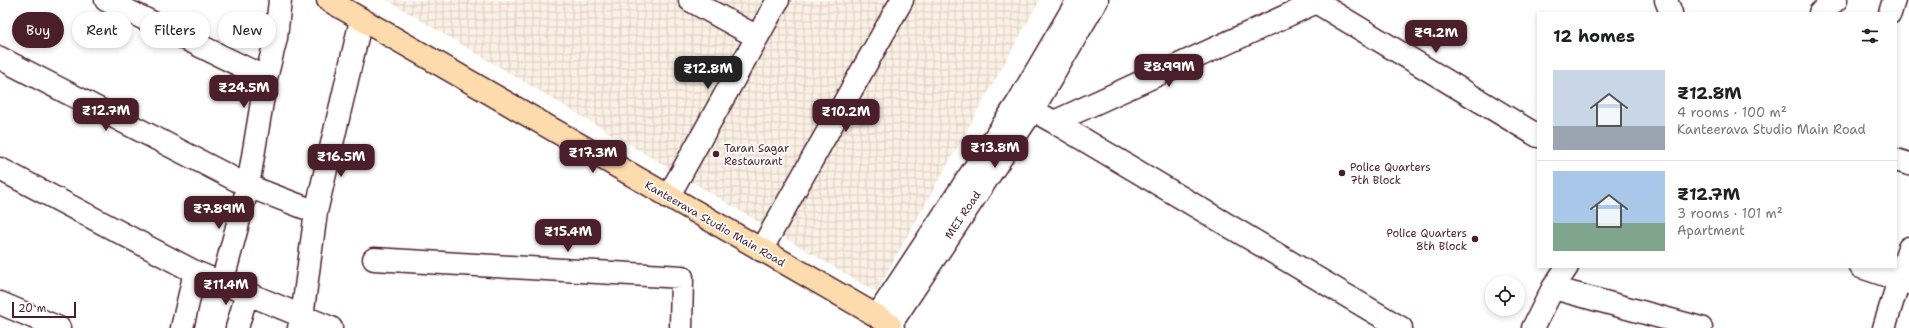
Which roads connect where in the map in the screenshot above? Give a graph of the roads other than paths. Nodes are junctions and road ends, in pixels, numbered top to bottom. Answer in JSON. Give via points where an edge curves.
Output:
{"nodes":[{"id":1,"x":106,"y":0,"type":"edge"},
{"id":2,"x":280,"y":0,"type":"edge"},
{"id":3,"x":328,"y":0,"type":"edge"},
{"id":4,"x":690,"y":0,"type":"edge"},
{"id":5,"x":778,"y":0,"type":"edge"},
{"id":6,"x":902,"y":0,"type":"edge"},
{"id":7,"x":1078,"y":0,"type":"edge"},
{"id":8,"x":1097,"y":0,"type":"edge"},
{"id":9,"x":1666,"y":0,"type":"edge"},
{"id":10,"x":1836,"y":0,"type":"edge"},
{"id":11,"x":1894,"y":0,"type":"edge"},
{"id":12,"x":1319,"y":1,"type":"edge"},
{"id":13,"x":1671,"y":12,"type":"edge"},
{"id":14,"x":1821,"y":12,"type":"edge"},
{"id":15,"x":1890,"y":12,"type":"edge"},
{"id":16,"x":361,"y":20,"type":"junction"},
{"id":17,"x":757,"y":37,"type":"junction"},
{"id":18,"x":0,"y":58,"type":"edge"},
{"id":19,"x":259,"y":75,"type":"junction"},
{"id":20,"x":1024,"y":108,"type":"junction"},
{"id":21,"x":1054,"y":122,"type":"junction"},
{"id":22,"x":1537,"y":135,"type":"edge"},
{"id":23,"x":1897,"y":160,"type":"edge"},
{"id":24,"x":1909,"y":164,"type":"edge"},
{"id":25,"x":0,"y":169,"type":"edge"},
{"id":26,"x":241,"y":182,"type":"junction"},
{"id":27,"x":668,"y":197,"type":"junction"},
{"id":28,"x":316,"y":212,"type":"junction"},
{"id":29,"x":1909,"y":248,"type":"edge"},
{"id":30,"x":761,"y":250,"type":"junction"},
{"id":31,"x":374,"y":259,"type":"dead end"},
{"id":32,"x":1566,"y":268,"type":"edge"},
{"id":33,"x":1864,"y":268,"type":"edge"},
{"id":34,"x":195,"y":272,"type":"junction"},
{"id":35,"x":1904,"y":282,"type":"edge"},
{"id":36,"x":222,"y":283,"type":"junction"},
{"id":37,"x":1553,"y":288,"type":"junction"},
{"id":38,"x":246,"y":293,"type":"junction"},
{"id":39,"x":0,"y":303,"type":"edge"},
{"id":40,"x":300,"y":322,"type":"edge"},
{"id":41,"x":883,"y":325,"type":"edge"},
{"id":42,"x":1398,"y":327,"type":"edge"},
{"id":43,"x":59,"y":328,"type":"edge"},
{"id":44,"x":182,"y":328,"type":"edge"},
{"id":45,"x":237,"y":328,"type":"edge"},
{"id":46,"x":331,"y":328,"type":"edge"},
{"id":47,"x":681,"y":328,"type":"edge"},
{"id":48,"x":1533,"y":328,"type":"edge"},
{"id":49,"x":1701,"y":328,"type":"edge"},
{"id":50,"x":1884,"y":328,"type":"edge"}],
"edges":[{"from":1,"to":19,"type":"street"},
{"from":2,"to":19,"type":"street","via":[[276,38]]},
{"from":3,"to":16,"type":"main road","name":"Kanteerava Studio Main Road"},
{"from":4,"to":17,"type":"street"},
{"from":5,"to":17,"type":"street"},
{"from":6,"to":30,"type":"street"},
{"from":7,"to":20,"type":"street","name":"MEI Road"},
{"from":8,"to":20,"type":"street","name":"MEI Road"},
{"from":9,"to":13,"type":"street"},
{"from":10,"to":14,"type":"street"},
{"from":11,"to":15,"type":"street"},
{"from":12,"to":21,"type":"street"},
{"from":12,"to":22,"type":"street"},
{"from":16,"to":27,"type":"main road","name":"Kanteerava Studio Main Road"},
{"from":16,"to":28,"type":"street"},
{"from":17,"to":27,"type":"street"},
{"from":18,"to":26,"type":"street"},
{"from":19,"to":26,"type":"street"},
{"from":20,"to":21,"type":"street"},
{"from":20,"to":41,"type":"street","name":"MEI Road"},
{"from":21,"to":42,"type":"street"},
{"from":23,"to":24,"type":"street"},
{"from":25,"to":34,"type":"street"},
{"from":26,"to":28,"type":"street"},
{"from":26,"to":36,"type":"street"},
{"from":27,"to":30,"type":"main road","name":"Kanteerava Studio Main Road"},
{"from":28,"to":40,"type":"street"},
{"from":29,"to":35,"type":"street"},
{"from":30,"to":41,"type":"main road","name":"Kanteerava Studio Main Road"},
{"from":31,"to":47,"type":"street","via":[[682,278]]},
{"from":32,"to":37,"type":"street"},
{"from":33,"to":35,"type":"street"},
{"from":34,"to":36,"type":"street"},
{"from":34,"to":44,"type":"street"},
{"from":35,"to":50,"type":"street"},
{"from":36,"to":38,"type":"street"},
{"from":37,"to":48,"type":"street"},
{"from":37,"to":49,"type":"street"},
{"from":38,"to":40,"type":"street"},
{"from":38,"to":45,"type":"street"},
{"from":39,"to":43,"type":"street"},
{"from":40,"to":46,"type":"street"}]}
